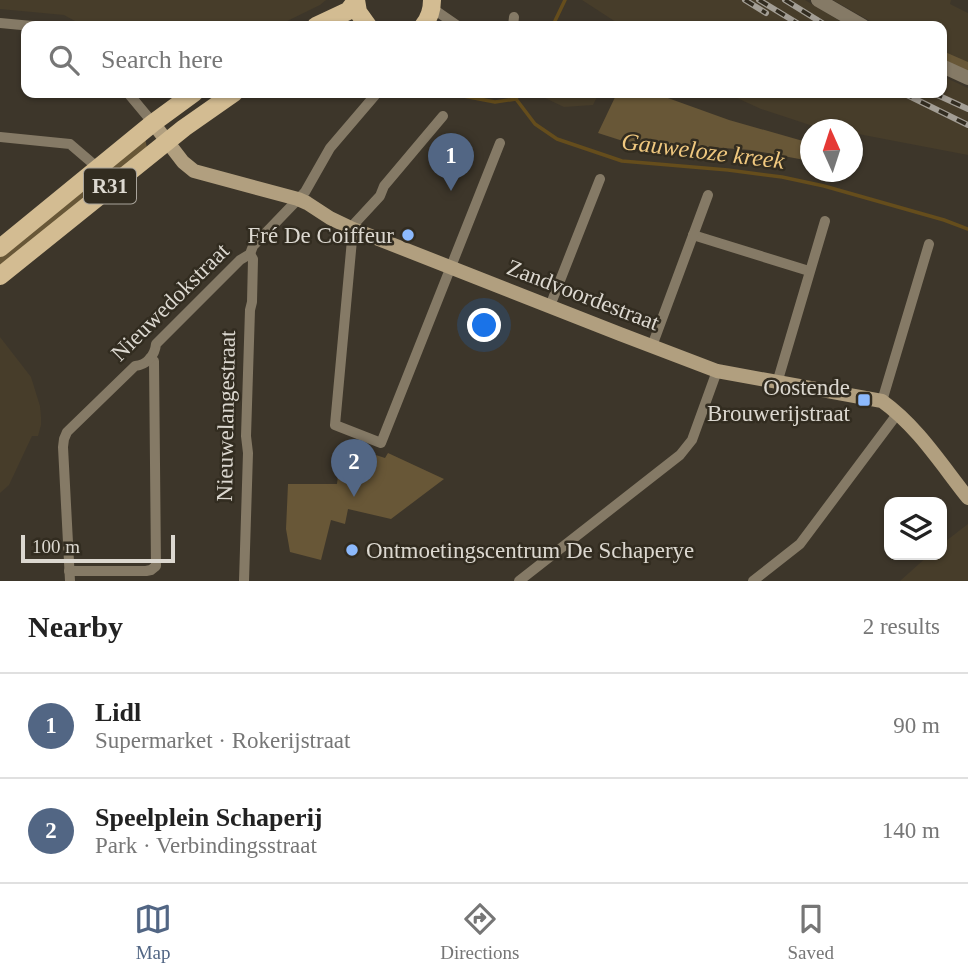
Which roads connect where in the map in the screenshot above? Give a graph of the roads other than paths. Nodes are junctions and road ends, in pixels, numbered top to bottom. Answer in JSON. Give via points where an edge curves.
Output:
{"nodes":[{"id":1,"x":818,"y":0,"type":"edge"},
{"id":2,"x":356,"y":1,"type":"edge"},
{"id":3,"x":432,"y":4,"type":"edge"},
{"id":4,"x":327,"y":21,"type":"edge"},
{"id":5,"x":364,"y":21,"type":"edge"},
{"id":6,"x":425,"y":21,"type":"edge"},
{"id":7,"x":452,"y":21,"type":"edge"},
{"id":8,"x":854,"y":21,"type":"edge"},
{"id":9,"x":0,"y":23,"type":"edge"},
{"id":10,"x":21,"y":25,"type":"edge"},
{"id":11,"x":947,"y":68,"type":"edge"},
{"id":12,"x":968,"y":78,"type":"edge"},
{"id":13,"x":132,"y":98,"type":"edge"},
{"id":14,"x":187,"y":98,"type":"edge"},
{"id":15,"x":227,"y":98,"type":"edge"},
{"id":16,"x":373,"y":98,"type":"edge"},
{"id":17,"x":443,"y":116,"type":"dead end"},
{"id":18,"x":153,"y":123,"type":"junction"},
{"id":19,"x":0,"y":137,"type":"edge"},
{"id":20,"x":166,"y":141,"type":"junction"},
{"id":21,"x":500,"y":144,"type":"dead end"},
{"id":22,"x":98,"y":168,"type":"junction"},
{"id":23,"x":600,"y":179,"type":"dead end"},
{"id":24,"x":708,"y":195,"type":"dead end"},
{"id":25,"x":299,"y":199,"type":"junction"},
{"id":26,"x":825,"y":221,"type":"dead end"},
{"id":27,"x":353,"y":229,"type":"junction"},
{"id":28,"x":693,"y":235,"type":"junction"},
{"id":29,"x":929,"y":244,"type":"dead end"},
{"id":30,"x":0,"y":248,"type":"edge"},
{"id":31,"x":250,"y":254,"type":"junction"},
{"id":32,"x":451,"y":268,"type":"junction"},
{"id":33,"x":809,"y":271,"type":"junction"},
{"id":34,"x":0,"y":276,"type":"edge"},
{"id":35,"x":550,"y":306,"type":"junction"},
{"id":36,"x":652,"y":346,"type":"junction"},
{"id":37,"x":150,"y":358,"type":"junction"},
{"id":38,"x":717,"y":371,"type":"junction"},
{"id":39,"x":777,"y":383,"type":"junction"},
{"id":40,"x":881,"y":401,"type":"junction"},
{"id":41,"x":898,"y":413,"type":"junction"},
{"id":42,"x":968,"y":498,"type":"edge"},
{"id":43,"x":69,"y":576,"type":"edge"},
{"id":44,"x":244,"y":581,"type":"edge"},
{"id":45,"x":519,"y":581,"type":"edge"},
{"id":46,"x":753,"y":581,"type":"edge"}],
"edges":[{"from":1,"to":8,"type":"street"},
{"from":2,"to":4,"type":"main road","via":[[348,11]]},
{"from":2,"to":5,"type":"main road"},
{"from":3,"to":6,"type":"main road"},
{"from":3,"to":7,"type":"street"},
{"from":9,"to":10,"type":"street"},
{"from":11,"to":12,"type":"street"},
{"from":13,"to":18,"type":"street"},
{"from":14,"to":18,"type":"main road","number":"R31"},
{"from":15,"to":20,"type":"main road","number":"R31"},
{"from":16,"to":25,"type":"street","name":"Nieuwedokstraat","via":[[330,148]]},
{"from":17,"to":27,"type":"street"},
{"from":18,"to":20,"type":"main road","name":"Zandvoordestraat"},
{"from":18,"to":22,"type":"main road","number":"R31"},
{"from":19,"to":22,"type":"street","via":[[70,144]]},
{"from":20,"to":25,"type":"main road","name":"Zandvoordestraat","via":[[194,171]]},
{"from":20,"to":34,"type":"main road","number":"R31"},
{"from":21,"to":32,"type":"street"},
{"from":22,"to":30,"type":"main road","number":"R31"},
{"from":23,"to":35,"type":"street"},
{"from":24,"to":28,"type":"street"},
{"from":25,"to":27,"type":"main road","name":"Zandvoordestraat"},
{"from":25,"to":31,"type":"street","name":"Nieuwedokstraat"},
{"from":26,"to":33,"type":"street"},
{"from":27,"to":32,"type":"main road","name":"Zandvoordestraat"},
{"from":27,"to":32,"type":"street","via":[[335,425],[381,443]]},
{"from":28,"to":33,"type":"street"},
{"from":28,"to":36,"type":"street"},
{"from":29,"to":40,"type":"street"},
{"from":31,"to":37,"type":"street","name":"Nieuwedokstraat","via":[[156,344]]},
{"from":31,"to":44,"type":"street","name":"Nieuwelangestraat"},
{"from":32,"to":35,"type":"main road","name":"Zandvoordestraat"},
{"from":33,"to":39,"type":"street"},
{"from":35,"to":36,"type":"main road","name":"Zandvoordestraat"},
{"from":36,"to":38,"type":"main road","name":"Zandvoordestraat"},
{"from":37,"to":43,"type":"street","name":"Nieuwedokstraat","via":[[135,366],[64,439]]},
{"from":37,"to":43,"type":"street","via":[[154,361],[156,566]]},
{"from":38,"to":39,"type":"main road","name":"Zandvoordestraat"},
{"from":38,"to":45,"type":"street","via":[[692,440],[680,455]]},
{"from":39,"to":40,"type":"main road","name":"Zandvoordestraat"},
{"from":40,"to":41,"type":"main road","name":"Zandvoordestraat"},
{"from":41,"to":42,"type":"main road","name":"Zandvoordestraat"},
{"from":41,"to":46,"type":"street","via":[[800,544]]}]}
